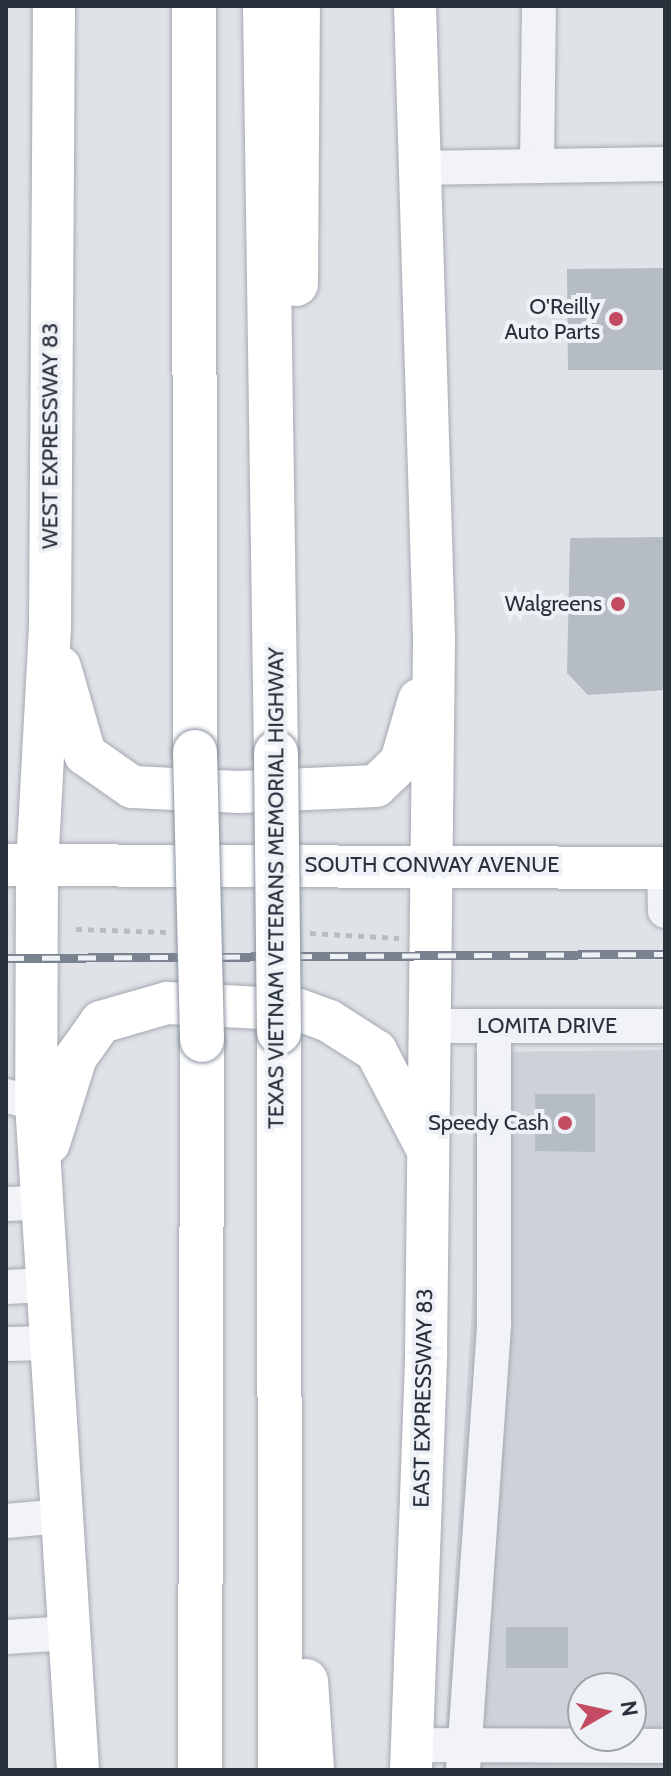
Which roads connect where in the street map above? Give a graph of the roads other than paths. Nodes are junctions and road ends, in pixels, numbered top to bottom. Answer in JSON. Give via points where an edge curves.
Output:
{"nodes":[{"id":1,"x":54,"y":6,"type":"edge"},
{"id":2,"x":194,"y":6,"type":"edge"},
{"id":3,"x":265,"y":6,"type":"edge"},
{"id":4,"x":298,"y":6,"type":"edge"},
{"id":5,"x":415,"y":6,"type":"edge"},
{"id":6,"x":539,"y":6,"type":"edge"},
{"id":7,"x":665,"y":164,"type":"edge"},
{"id":8,"x":537,"y":166,"type":"junction"},
{"id":9,"x":418,"y":168,"type":"junction"},
{"id":10,"x":275,"y":626,"type":"junction"},
{"id":11,"x":50,"y":627,"type":"junction"},
{"id":12,"x":434,"y":638,"type":"junction"},
{"id":13,"x":431,"y":863,"type":"junction"},
{"id":14,"x":21,"y":865,"type":"edge"},
{"id":15,"x":664,"y":868,"type":"edge"},
{"id":16,"x":665,"y":911,"type":"edge"},
{"id":17,"x":428,"y":1026,"type":"junction"},
{"id":18,"x":494,"y":1026,"type":"junction"},
{"id":19,"x":665,"y":1026,"type":"edge"},
{"id":20,"x":21,"y":1099,"type":"edge"},
{"id":21,"x":426,"y":1148,"type":"junction"},
{"id":22,"x":29,"y":1193,"type":"edge"},
{"id":23,"x":276,"y":1218,"type":"junction"},
{"id":24,"x":26,"y":1286,"type":"edge"},
{"id":25,"x":50,"y":1343,"type":"junction"},
{"id":26,"x":6,"y":1344,"type":"edge"},
{"id":27,"x":62,"y":1516,"type":"junction"},
{"id":28,"x":6,"y":1521,"type":"edge"},
{"id":29,"x":69,"y":1633,"type":"junction"},
{"id":30,"x":6,"y":1637,"type":"edge"},
{"id":31,"x":665,"y":1746,"type":"edge"},
{"id":32,"x":411,"y":1757,"type":"edge"},
{"id":33,"x":464,"y":1757,"type":"edge"},
{"id":34,"x":78,"y":1770,"type":"edge"},
{"id":35,"x":200,"y":1770,"type":"edge"},
{"id":36,"x":280,"y":1770,"type":"edge"},
{"id":37,"x":312,"y":1770,"type":"edge"}],
"edges":[{"from":1,"to":11,"type":"main road","name":"WEST EXPRESSWAY 83"},
{"from":2,"to":35,"type":"highway","bridge":true,"via":[[195,752],[202,1040]]},
{"from":3,"to":10,"type":"highway","name":"TEXAS VIETNAM VETERANS MEMORIAL HIGHWAY"},
{"from":4,"to":10,"type":"highway","via":[[299,241]]},
{"from":5,"to":9,"type":"main road"},
{"from":6,"to":8,"type":"street"},
{"from":7,"to":8,"type":"street"},
{"from":8,"to":9,"type":"street"},
{"from":9,"to":12,"type":"main road"},
{"from":10,"to":23,"type":"highway","name":"TEXAS VIETNAM VETERANS MEMORIAL HIGHWAY","bridge":true},
{"from":11,"to":12,"type":"main road","via":[[79,740],[97,768],[132,787],[239,792],[357,790],[389,777],[409,742]]},
{"from":11,"to":14,"type":"main road","name":"WEST EXPRESSWAY 83"},
{"from":12,"to":13,"type":"main road"},
{"from":13,"to":14,"type":"main road","name":"SOUTH CONWAY AVENUE"},
{"from":13,"to":15,"type":"main road","name":"SOUTH CONWAY AVENUE"},
{"from":13,"to":17,"type":"main road","name":"EAST EXPRESSWAY 83"},
{"from":14,"to":20,"type":"main road","name":"WEST EXPRESSWAY 83","via":[[36,1047]]},
{"from":15,"to":16,"type":"street"},
{"from":17,"to":18,"type":"street","name":"LOMITA DRIVE"},
{"from":17,"to":21,"type":"main road","name":"EAST EXPRESSWAY 83"},
{"from":18,"to":19,"type":"street","name":"LOMITA DRIVE"},
{"from":18,"to":33,"type":"street","via":[[494,1323]]},
{"from":20,"to":22,"type":"main road"},
{"from":21,"to":22,"type":"main road","via":[[376,1051],[329,1021],[299,1010],[167,1003],[101,1022],[76,1057]]},
{"from":21,"to":32,"type":"main road","name":"EAST EXPRESSWAY 83"},
{"from":22,"to":24,"type":"main road"},
{"from":23,"to":36,"type":"highway","name":"TEXAS VIETNAM VETERANS MEMORIAL HIGHWAY"},
{"from":23,"to":37,"type":"highway"},
{"from":24,"to":25,"type":"main road"},
{"from":25,"to":26,"type":"street"},
{"from":25,"to":27,"type":"main road"},
{"from":27,"to":28,"type":"street"},
{"from":27,"to":29,"type":"main road"},
{"from":29,"to":30,"type":"street"},
{"from":29,"to":34,"type":"main road"},
{"from":31,"to":33,"type":"street"},
{"from":32,"to":33,"type":"street"}]}
